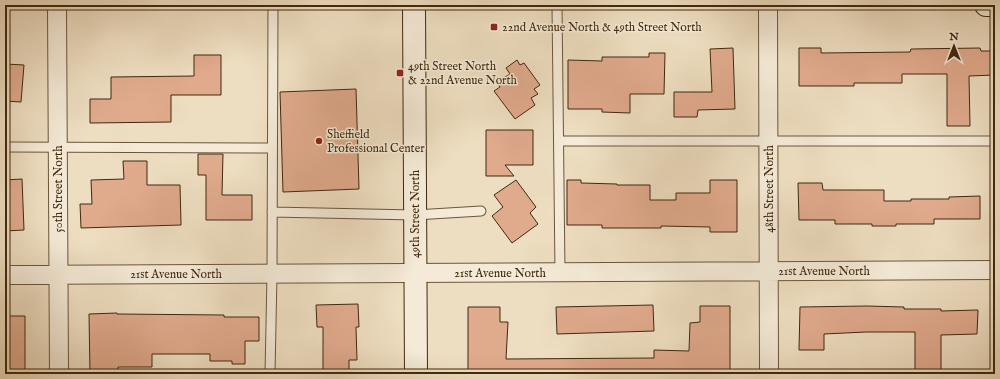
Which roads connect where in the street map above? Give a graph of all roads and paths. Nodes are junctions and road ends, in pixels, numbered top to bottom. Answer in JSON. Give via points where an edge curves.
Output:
{"nodes":[{"id":1,"x":57,"y":5,"type":"edge"},
{"id":2,"x":273,"y":5,"type":"edge"},
{"id":3,"x":414,"y":5,"type":"edge"},
{"id":4,"x":557,"y":5,"type":"edge"},
{"id":5,"x":768,"y":5,"type":"edge"},
{"id":6,"x":986,"y":5,"type":"edge"},
{"id":7,"x":995,"y":5,"type":"edge"},
{"id":8,"x":559,"y":141,"type":"junction"},
{"id":9,"x":768,"y":141,"type":"junction"},
{"id":10,"x":995,"y":141,"type":"edge"},
{"id":11,"x":58,"y":146,"type":"junction"},
{"id":12,"x":5,"y":147,"type":"edge"},
{"id":13,"x":272,"y":148,"type":"junction"},
{"id":14,"x":480,"y":211,"type":"dead end"},
{"id":15,"x":272,"y":212,"type":"junction"},
{"id":16,"x":415,"y":215,"type":"junction"},
{"id":17,"x":995,"y":270,"type":"edge"},
{"id":18,"x":769,"y":271,"type":"junction"},
{"id":19,"x":560,"y":272,"type":"junction"},
{"id":20,"x":415,"y":273,"type":"junction"},
{"id":21,"x":272,"y":274,"type":"junction"},
{"id":22,"x":5,"y":275,"type":"edge"},
{"id":23,"x":59,"y":275,"type":"junction"},
{"id":24,"x":59,"y":374,"type":"edge"},
{"id":25,"x":270,"y":374,"type":"edge"},
{"id":26,"x":416,"y":374,"type":"edge"},
{"id":27,"x":769,"y":374,"type":"edge"}],
"edges":[{"from":1,"to":11,"type":"street","name":"50th Street North"},
{"from":2,"to":13,"type":"lane"},
{"from":3,"to":16,"type":"main road","name":"49th Street North"},
{"from":4,"to":8,"type":"lane"},
{"from":5,"to":9,"type":"street","name":"48th Street North"},
{"from":6,"to":7,"type":"main road"},
{"from":8,"to":9,"type":"lane"},
{"from":8,"to":19,"type":"lane"},
{"from":9,"to":10,"type":"lane"},
{"from":9,"to":18,"type":"street","name":"48th Street North"},
{"from":11,"to":12,"type":"lane"},
{"from":11,"to":13,"type":"lane"},
{"from":11,"to":23,"type":"street","name":"50th Street North"},
{"from":13,"to":15,"type":"lane"},
{"from":14,"to":16,"type":"lane"},
{"from":15,"to":16,"type":"lane"},
{"from":15,"to":21,"type":"lane"},
{"from":16,"to":20,"type":"main road","name":"49th Street North"},
{"from":17,"to":18,"type":"street","name":"21st Avenue North"},
{"from":18,"to":19,"type":"street","name":"21st Avenue North"},
{"from":18,"to":27,"type":"street","name":"48th Street North"},
{"from":19,"to":20,"type":"street","name":"21st Avenue North"},
{"from":20,"to":21,"type":"street","name":"21st Avenue North"},
{"from":20,"to":26,"type":"main road","name":"49th Street North"},
{"from":21,"to":23,"type":"street","name":"21st Avenue North"},
{"from":21,"to":25,"type":"lane"},
{"from":22,"to":23,"type":"street","name":"21st Avenue North"},
{"from":23,"to":24,"type":"street","name":"50th Street North"}]}
